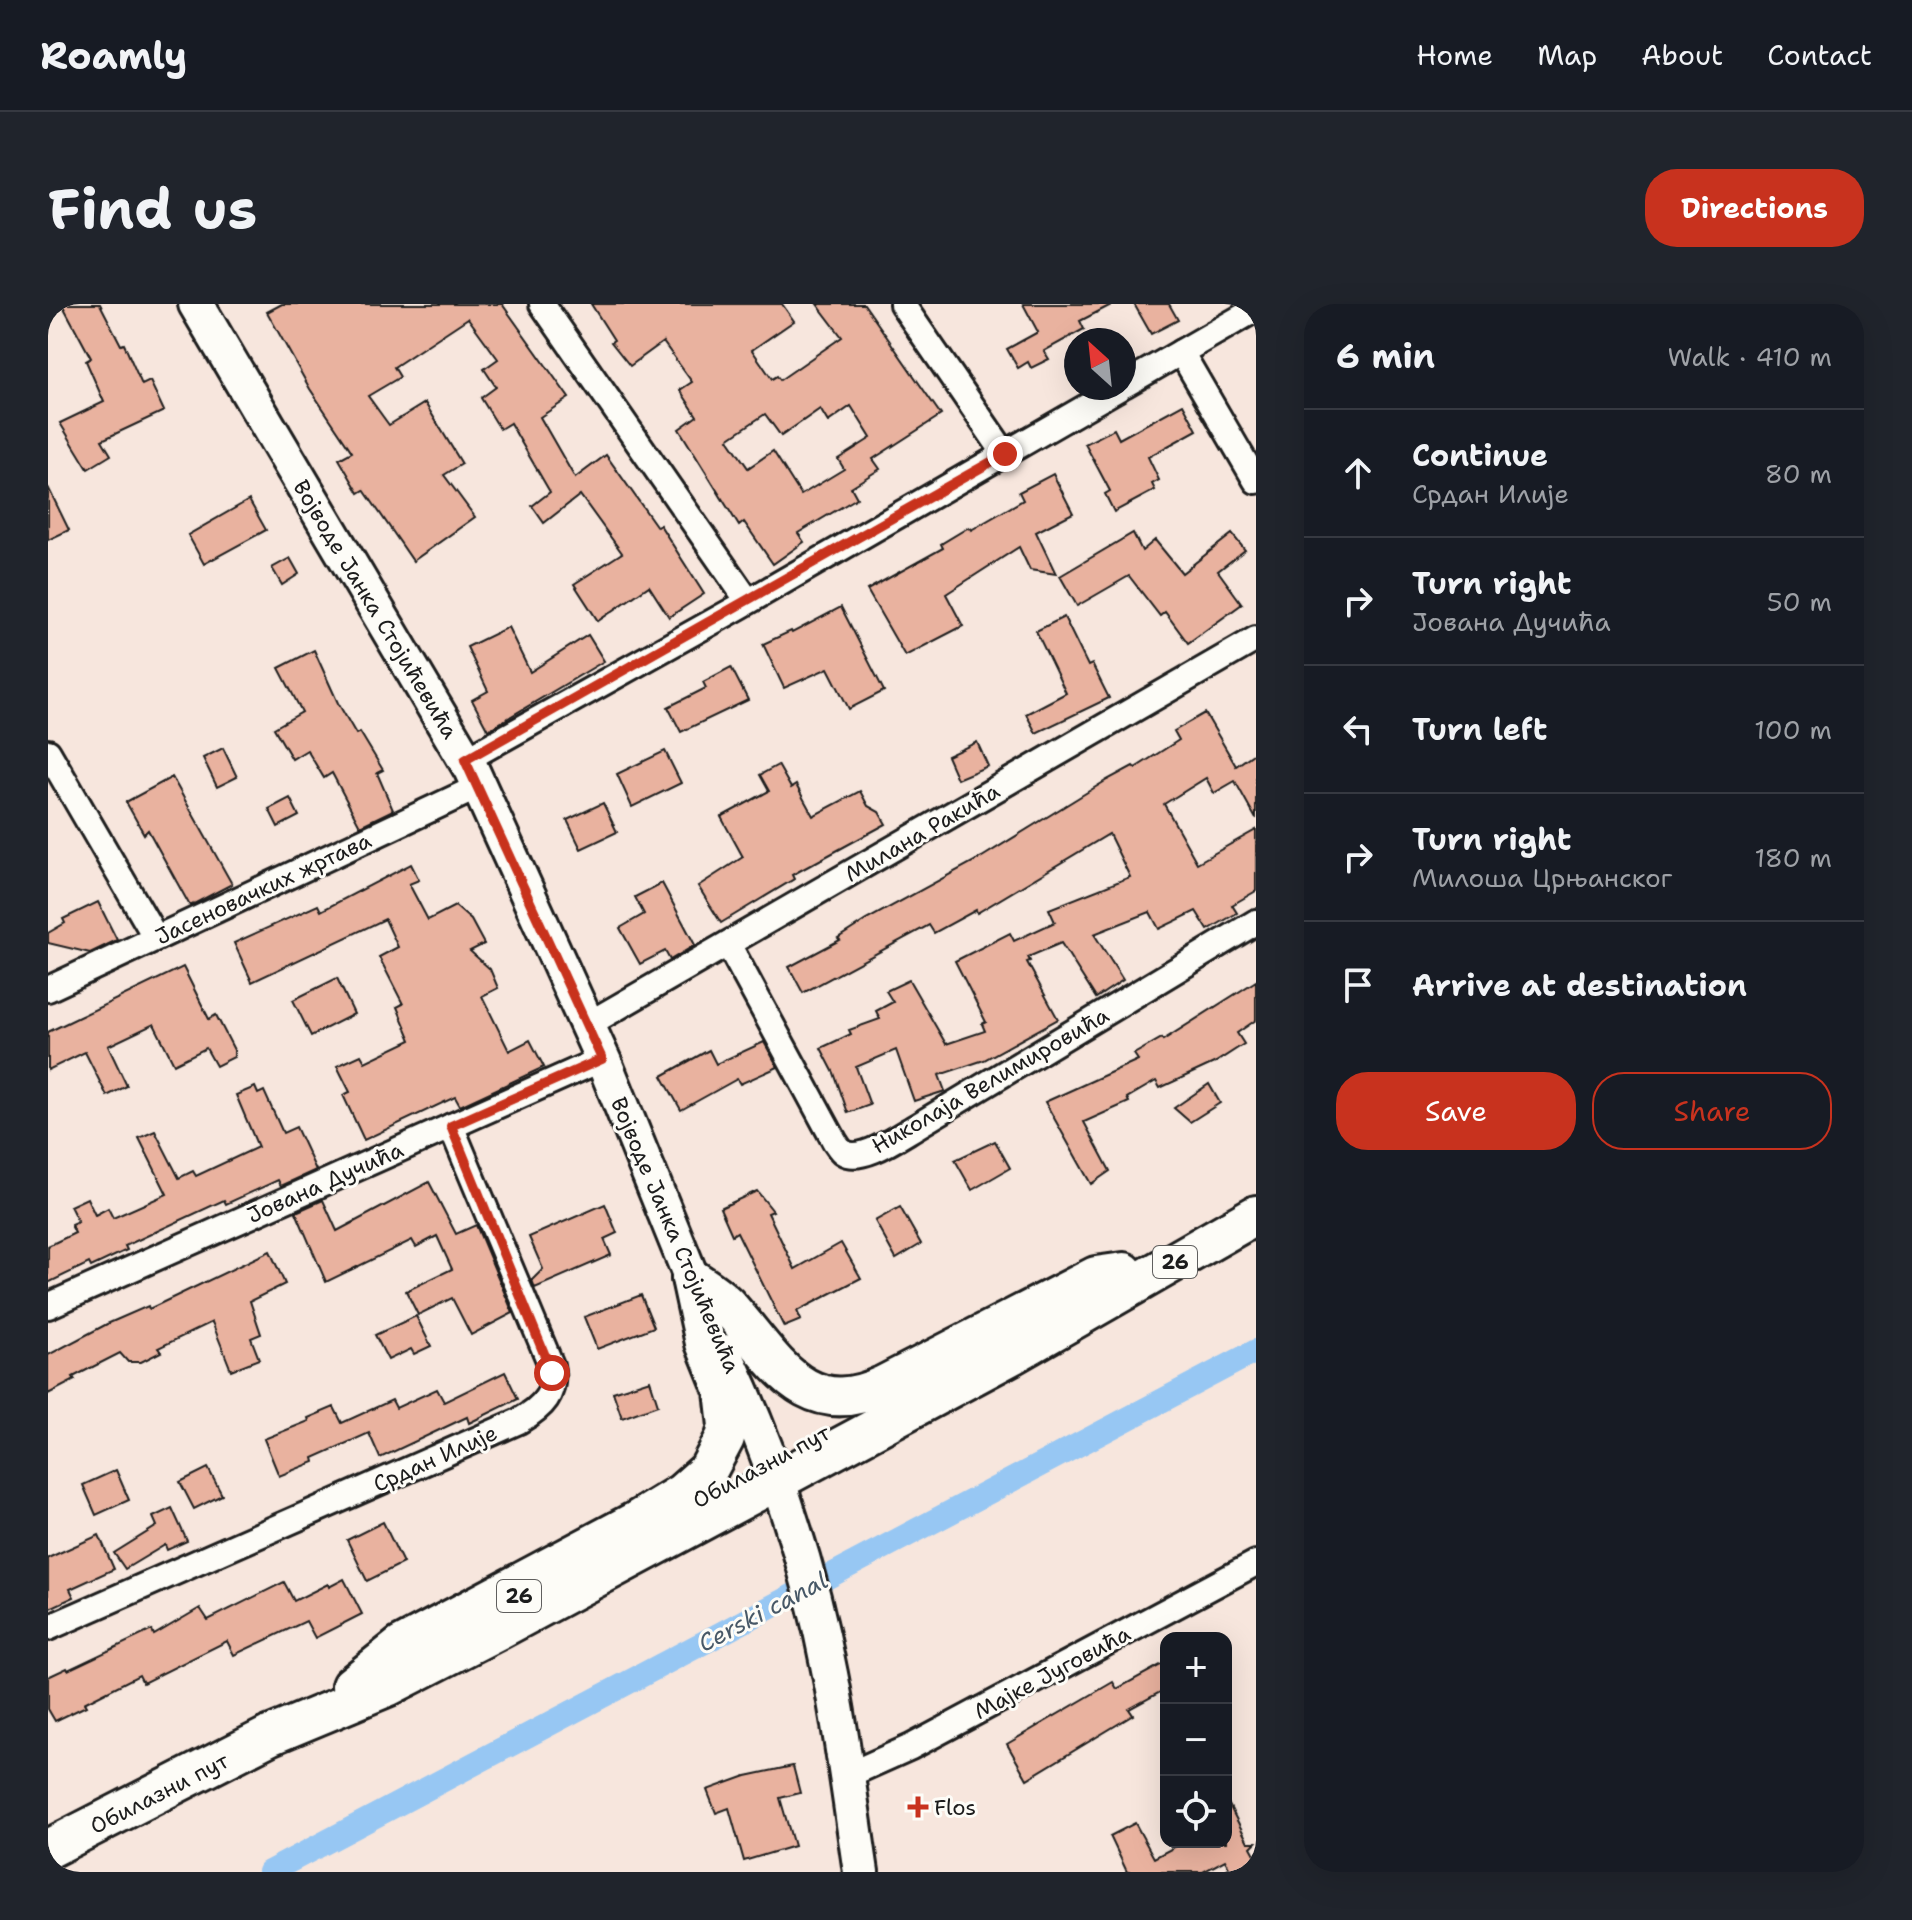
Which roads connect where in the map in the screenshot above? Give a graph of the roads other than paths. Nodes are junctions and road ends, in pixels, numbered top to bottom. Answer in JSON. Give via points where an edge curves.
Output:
{"nodes":[{"id":1,"x":196,"y":304,"type":"edge"},
{"id":2,"x":542,"y":304,"type":"edge"},
{"id":3,"x":902,"y":304,"type":"edge"},
{"id":4,"x":1256,"y":309,"type":"edge"},
{"id":5,"x":1181,"y":352,"type":"junction"},
{"id":6,"x":1136,"y":379,"type":"edge"},
{"id":7,"x":1099,"y":400,"type":"edge"},
{"id":8,"x":1005,"y":454,"type":"junction"},
{"id":9,"x":1256,"y":481,"type":"edge"},
{"id":10,"x":748,"y":601,"type":"junction"},
{"id":11,"x":1256,"y":639,"type":"edge"},
{"id":12,"x":48,"y":752,"type":"edge"},
{"id":13,"x":471,"y":774,"type":"junction"},
{"id":14,"x":1256,"y":922,"type":"edge"},
{"id":15,"x":156,"y":938,"type":"junction"},
{"id":16,"x":728,"y":944,"type":"junction"},
{"id":17,"x":48,"y":989,"type":"edge"},
{"id":18,"x":587,"y":1025,"type":"junction"},
{"id":19,"x":602,"y":1059,"type":"junction"},
{"id":20,"x":451,"y":1126,"type":"junction"},
{"id":21,"x":1256,"y":1202,"type":"edge"},
{"id":22,"x":1256,"y":1215,"type":"edge"},
{"id":23,"x":1124,"y":1272,"type":"junction"},
{"id":24,"x":691,"y":1278,"type":"junction"},
{"id":25,"x":48,"y":1306,"type":"edge"},
{"id":26,"x":774,"y":1472,"type":"junction"},
{"id":27,"x":1256,"y":1563,"type":"edge"},
{"id":28,"x":48,"y":1628,"type":"edge"},
{"id":29,"x":351,"y":1686,"type":"junction"},
{"id":30,"x":269,"y":1736,"type":"junction"},
{"id":31,"x":846,"y":1776,"type":"junction"},
{"id":32,"x":48,"y":1849,"type":"edge"},
{"id":33,"x":861,"y":1872,"type":"edge"}],
"edges":[{"from":1,"to":13,"type":"street","name":"Војводе Јанка Стојићевића"},
{"from":2,"to":10,"type":"street"},
{"from":3,"to":8,"type":"street"},
{"from":4,"to":5,"type":"street","name":"Јасеновачких жртава"},
{"from":5,"to":6,"type":"street","name":"Јасеновачких жртава"},
{"from":5,"to":9,"type":"street"},
{"from":7,"to":8,"type":"street","name":"Јасеновачких жртава"},
{"from":8,"to":10,"type":"street","name":"Јасеновачких жртава"},
{"from":10,"to":13,"type":"street","name":"Јасеновачких жртава"},
{"from":11,"to":16,"type":"street","name":"Милана Ракића"},
{"from":12,"to":15,"type":"street"},
{"from":13,"to":15,"type":"street","name":"Јасеновачких жртава"},
{"from":13,"to":18,"type":"street","name":"Војводе Јанка Стојићевића"},
{"from":14,"to":16,"type":"street","name":"Николаја Велимировића","via":[[905,1133],[855,1156],[835,1142]]},
{"from":15,"to":17,"type":"street","name":"Јасеновачких жртава"},
{"from":16,"to":18,"type":"street","name":"Милана Ракића"},
{"from":18,"to":19,"type":"street","name":"Војводе Јанка Стојићевића"},
{"from":19,"to":20,"type":"street","name":"Јована Дучића"},
{"from":19,"to":24,"type":"street","name":"Војводе Јанка Стојићевића"},
{"from":20,"to":25,"type":"street","name":"Јована Дучића"},
{"from":20,"to":28,"type":"street","name":"Срдан Илије","via":[[551,1365],[551,1390],[542,1407]]},
{"from":21,"to":23,"type":"main road","name":"Обилазни пут","number":"26"},
{"from":22,"to":26,"type":"main road","name":"Обилазни пут","number":"26","via":[[1012,1355]]},
{"from":23,"to":24,"type":"main road","via":[[1096,1276],[884,1385],[848,1397],[815,1393],[789,1378],[723,1300]]},
{"from":23,"to":26,"type":"main road","name":"Обилазни пут","number":"26"},
{"from":24,"to":26,"type":"street","name":"Војводе Јанка Стојићевића"},
{"from":24,"to":29,"type":"main road","via":[[705,1343],[724,1390],[728,1426],[708,1470],[636,1521],[401,1646]]},
{"from":26,"to":29,"type":"main road","name":"Обилазни пут","number":"26","via":[[728,1482]]},
{"from":26,"to":30,"type":"main road","name":"Обилазни пут","number":"26","via":[[422,1669]]},
{"from":26,"to":31,"type":"street","name":"Војводе Јанка Стојићевића","via":[[802,1556],[830,1672]]},
{"from":27,"to":31,"type":"street","name":"Мајке Југовића","via":[[911,1747]]},
{"from":29,"to":30,"type":"main road","name":"Обилазни пут","number":"26"},
{"from":30,"to":32,"type":"main road","name":"Обилазни пут","number":"26"},
{"from":31,"to":33,"type":"street","name":"Војводе Јанка Стојићевића"}]}
